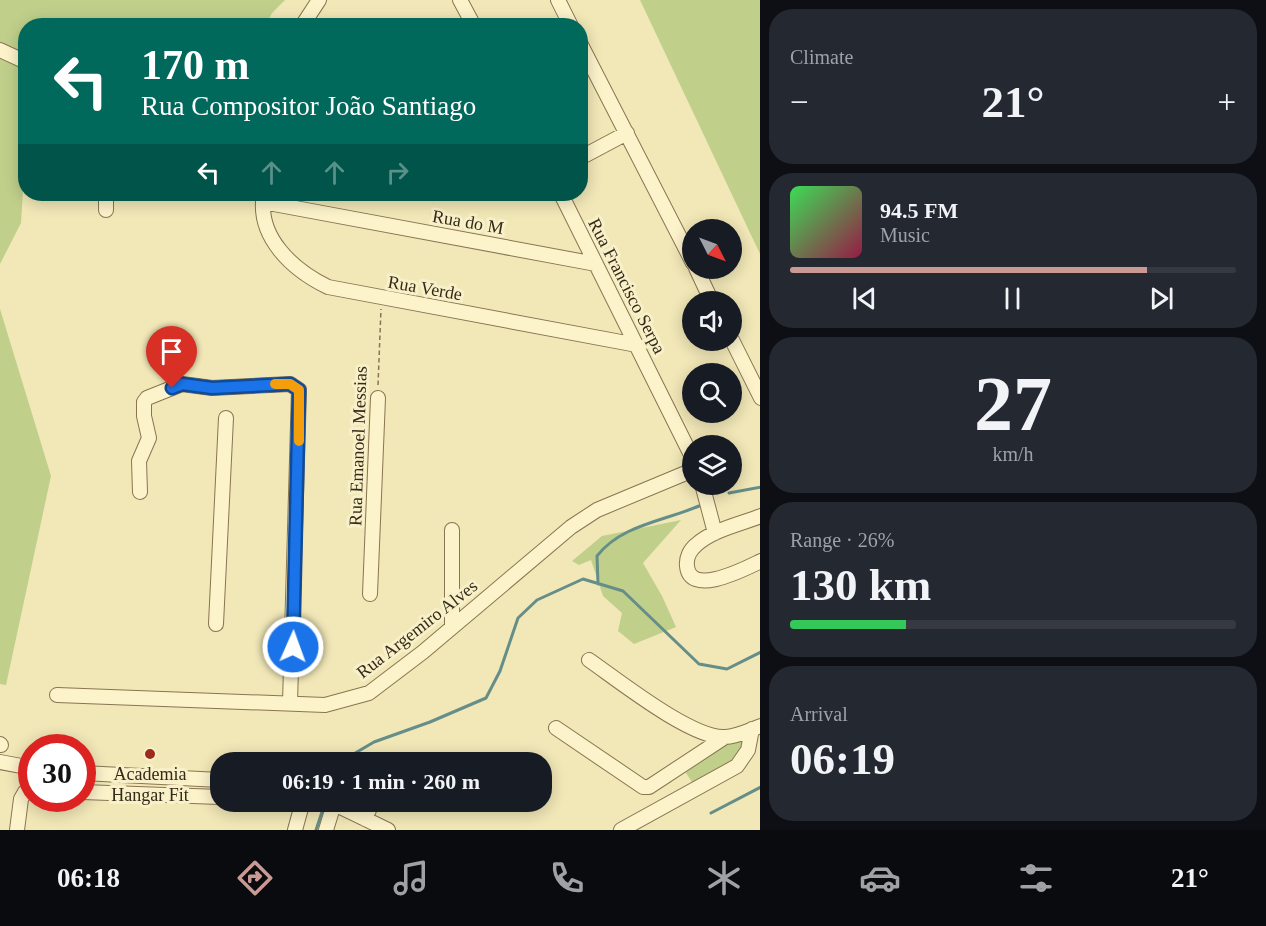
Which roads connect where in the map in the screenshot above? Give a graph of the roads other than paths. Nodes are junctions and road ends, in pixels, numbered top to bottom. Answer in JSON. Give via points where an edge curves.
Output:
{"nodes":[{"id":1,"x":319,"y":0,"type":"edge"},
{"id":2,"x":460,"y":0,"type":"edge"},
{"id":3,"x":558,"y":0,"type":"edge"},
{"id":4,"x":307,"y":18,"type":"edge"},
{"id":5,"x":470,"y":18,"type":"edge"},
{"id":6,"x":567,"y":18,"type":"edge"},
{"id":7,"x":0,"y":50,"type":"edge"},
{"id":8,"x":18,"y":58,"type":"edge"},
{"id":9,"x":588,"y":58,"type":"edge"},
{"id":10,"x":627,"y":133,"type":"junction"},
{"id":11,"x":588,"y":154,"type":"edge"},
{"id":12,"x":106,"y":201,"type":"edge"},
{"id":13,"x":263,"y":201,"type":"edge"},
{"id":14,"x":278,"y":201,"type":"edge"},
{"id":15,"x":564,"y":201,"type":"edge"},
{"id":16,"x":106,"y":210,"type":"dead end"},
{"id":17,"x":682,"y":241,"type":"edge"},
{"id":18,"x":596,"y":264,"type":"junction"},
{"id":19,"x":637,"y":345,"type":"junction"},
{"id":20,"x":737,"y":351,"type":"edge"},
{"id":21,"x":378,"y":398,"type":"road end"},
{"id":22,"x":760,"y":398,"type":"edge"},
{"id":23,"x":226,"y":418,"type":"dead end"},
{"id":24,"x":682,"y":437,"type":"edge"},
{"id":25,"x":682,"y":475,"type":"edge"},
{"id":26,"x":140,"y":492,"type":"dead end"},
{"id":27,"x":705,"y":495,"type":"edge"},
{"id":28,"x":760,"y":516,"type":"edge"},
{"id":29,"x":452,"y":530,"type":"dead end"},
{"id":30,"x":715,"y":533,"type":"junction"},
{"id":31,"x":760,"y":561,"type":"edge"},
{"id":32,"x":370,"y":594,"type":"dead end"},
{"id":33,"x":216,"y":624,"type":"dead end"},
{"id":34,"x":452,"y":627,"type":"junction"},
{"id":35,"x":589,"y":660,"type":"dead end"},
{"id":36,"x":57,"y":695,"type":"dead end"},
{"id":37,"x":290,"y":703,"type":"junction"},
{"id":38,"x":757,"y":727,"type":"edge"},
{"id":39,"x":556,"y":728,"type":"dead end"},
{"id":40,"x":725,"y":737,"type":"junction"},
{"id":41,"x":0,"y":762,"type":"edge"},
{"id":42,"x":18,"y":765,"type":"edge"},
{"id":43,"x":96,"y":774,"type":"edge"},
{"id":44,"x":210,"y":779,"type":"edge"},
{"id":45,"x":96,"y":793,"type":"edge"},
{"id":46,"x":210,"y":797,"type":"edge"},
{"id":47,"x":20,"y":812,"type":"edge"},
{"id":48,"x":300,"y":812,"type":"edge"},
{"id":49,"x":329,"y":812,"type":"edge"},
{"id":50,"x":351,"y":812,"type":"edge"},
{"id":51,"x":368,"y":812,"type":"edge"},
{"id":52,"x":365,"y":819,"type":"junction"},
{"id":53,"x":18,"y":830,"type":"edge"},
{"id":54,"x":295,"y":830,"type":"edge"},
{"id":55,"x":326,"y":830,"type":"edge"},
{"id":56,"x":388,"y":830,"type":"edge"},
{"id":57,"x":621,"y":830,"type":"edge"}],
"edges":[{"from":1,"to":4,"type":"street"},
{"from":2,"to":5,"type":"street"},
{"from":3,"to":6,"type":"street"},
{"from":7,"to":8,"type":"street"},
{"from":9,"to":10,"type":"street"},
{"from":10,"to":11,"type":"street"},
{"from":10,"to":17,"type":"street"},
{"from":12,"to":16,"type":"street"},
{"from":13,"to":19,"type":"street","name":"Rua Verde","via":[[268,229],[285,258],[328,287]]},
{"from":14,"to":18,"type":"street","name":"Rua do M"},
{"from":15,"to":18,"type":"street","name":"Rua Francisco Serpa"},
{"from":18,"to":19,"type":"street","name":"Rua Francisco Serpa"},
{"from":19,"to":24,"type":"street","name":"Rua Francisco Serpa"},
{"from":20,"to":22,"type":"street"},
{"from":21,"to":32,"type":"street","name":"Rua Emanoel Messias"},
{"from":23,"to":33,"type":"street"},
{"from":25,"to":34,"type":"street","name":"Rua Argemiro Alves","via":[[597,510],[571,527]]},
{"from":26,"to":37,"type":"street","via":[[139,461],[149,438],[144,416],[147,398],[182,384],[212,388],[290,384],[299,390]]},
{"from":27,"to":30,"type":"street"},
{"from":28,"to":30,"type":"street"},
{"from":29,"to":34,"type":"street"},
{"from":30,"to":31,"type":"street","via":[[696,544],[690,553],[687,567],[697,579],[709,581]]},
{"from":34,"to":37,"type":"street","name":"Rua Argemiro Alves","via":[[369,693],[325,705]]},
{"from":35,"to":40,"type":"street","via":[[677,720]]},
{"from":36,"to":37,"type":"street","name":"Rua Argemiro Alves"},
{"from":38,"to":40,"type":"street"},
{"from":38,"to":57,"type":"street","via":[[737,766]]},
{"from":39,"to":40,"type":"street","via":[[643,787],[659,781]]},
{"from":41,"to":42,"type":"street"},
{"from":43,"to":44,"type":"street"},
{"from":45,"to":46,"type":"street"},
{"from":47,"to":53,"type":"street"},
{"from":48,"to":54,"type":"street"},
{"from":49,"to":55,"type":"street"},
{"from":50,"to":52,"type":"street"},
{"from":51,"to":52,"type":"street"},
{"from":52,"to":56,"type":"street"}]}
